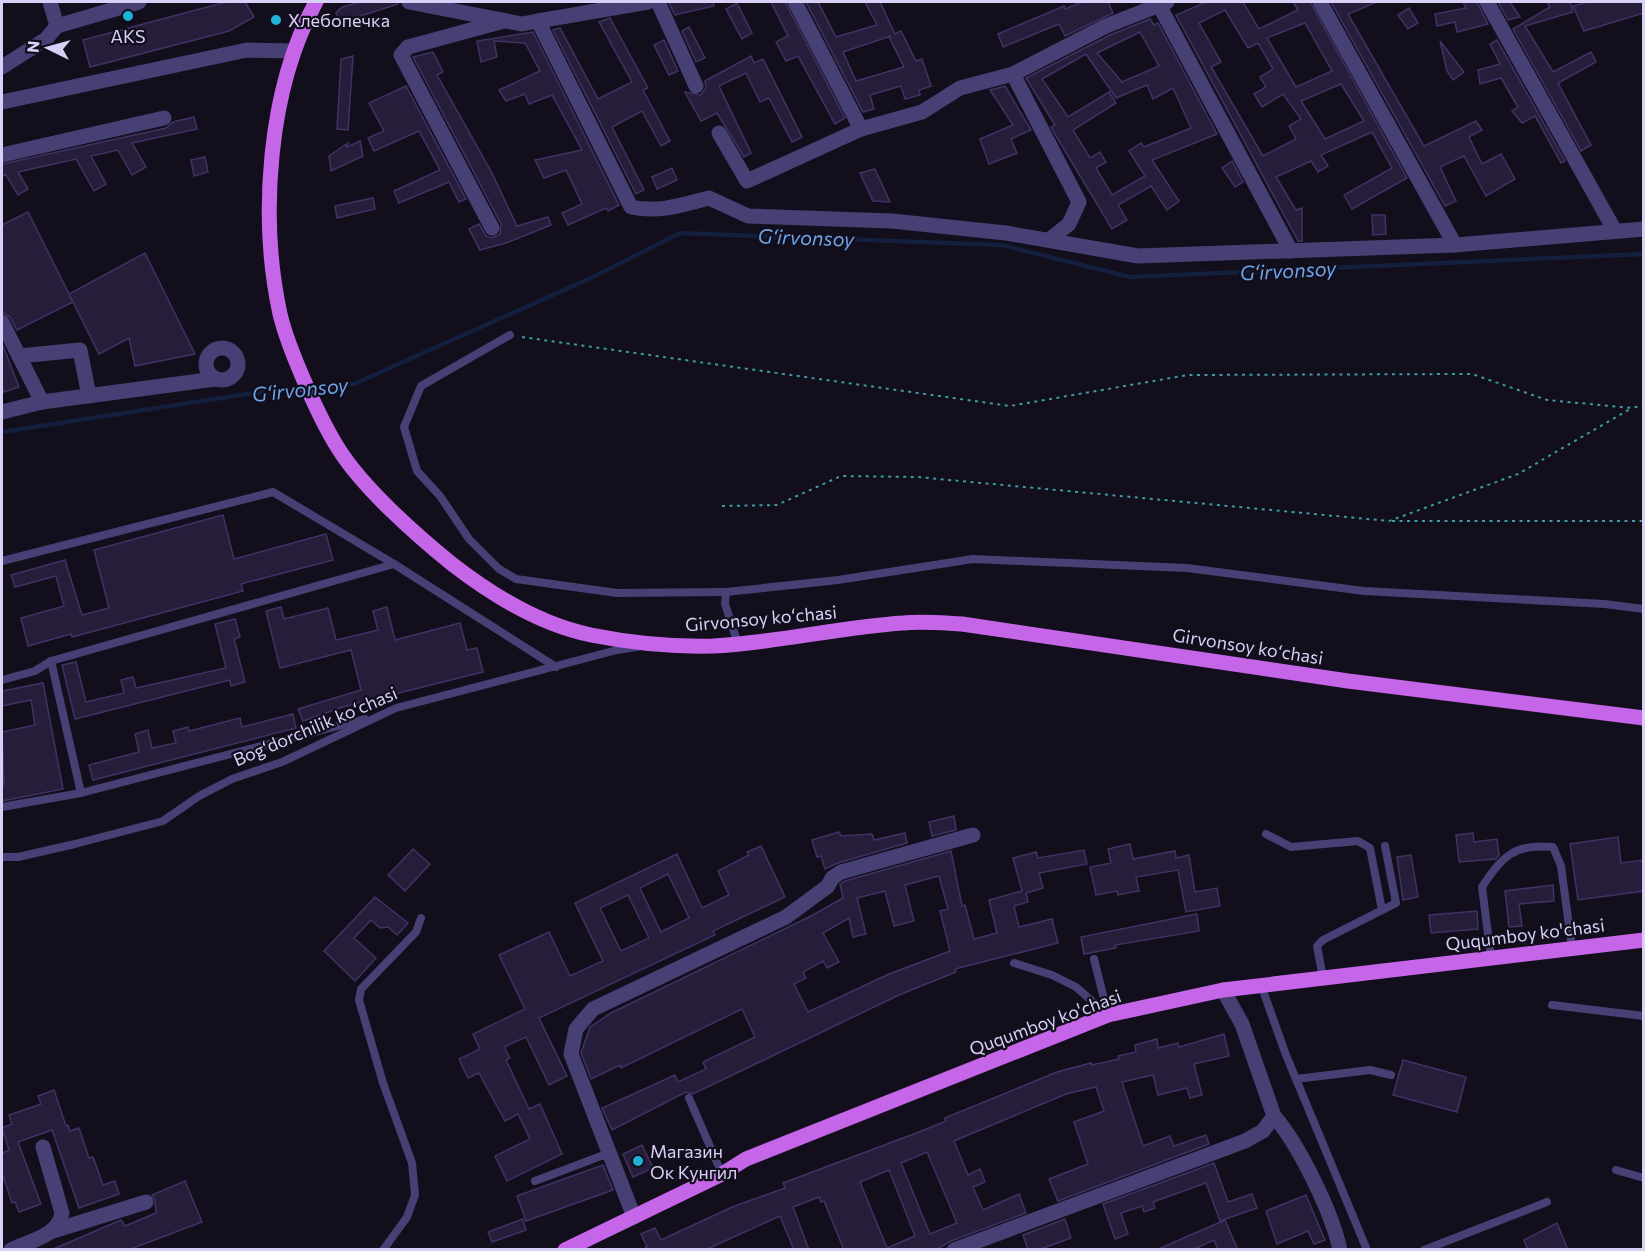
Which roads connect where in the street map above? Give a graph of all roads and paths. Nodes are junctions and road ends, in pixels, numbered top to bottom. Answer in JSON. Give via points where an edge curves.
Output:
{"nodes":[{"id":1,"x":50,"y":2,"type":"edge"},
{"id":2,"x":139,"y":2,"type":"edge"},
{"id":3,"x":316,"y":2,"type":"edge"},
{"id":4,"x":409,"y":2,"type":"edge"},
{"id":5,"x":648,"y":2,"type":"edge"},
{"id":6,"x":658,"y":2,"type":"edge"},
{"id":7,"x":795,"y":2,"type":"edge"},
{"id":8,"x":1320,"y":2,"type":"edge"},
{"id":9,"x":1487,"y":2,"type":"edge"},
{"id":10,"x":1163,"y":3,"type":"edge"},
{"id":11,"x":507,"y":20,"type":"junction"},
{"id":12,"x":538,"y":21,"type":"junction"},
{"id":13,"x":57,"y":26,"type":"junction"},
{"id":14,"x":294,"y":51,"type":"junction"},
{"id":15,"x":2,"y":66,"type":"edge"},
{"id":16,"x":1013,"y":74,"type":"junction"},
{"id":17,"x":696,"y":86,"type":"dead end"},
{"id":18,"x":2,"y":102,"type":"edge"},
{"id":19,"x":164,"y":118,"type":"dead end"},
{"id":20,"x":861,"y":129,"type":"junction"},
{"id":21,"x":719,"y":133,"type":"dead end"},
{"id":22,"x":2,"y":155,"type":"edge"},
{"id":23,"x":492,"y":228,"type":"dead end"},
{"id":24,"x":1644,"y":229,"type":"edge"},
{"id":25,"x":1615,"y":231,"type":"junction"},
{"id":26,"x":1049,"y":240,"type":"junction"},
{"id":27,"x":1455,"y":245,"type":"junction"},
{"id":28,"x":1291,"y":252,"type":"junction"},
{"id":29,"x":2,"y":322,"type":"edge"},
{"id":30,"x":510,"y":335,"type":"joint"},
{"id":31,"x":19,"y":356,"type":"junction"},
{"id":32,"x":215,"y":379,"type":"dead end"},
{"id":33,"x":89,"y":396,"type":"junction"},
{"id":34,"x":42,"y":402,"type":"junction"},
{"id":35,"x":1644,"y":405,"type":"edge"},
{"id":36,"x":1632,"y":408,"type":"junction"},
{"id":37,"x":2,"y":412,"type":"edge"},
{"id":38,"x":722,"y":506,"type":"dead end"},
{"id":39,"x":1389,"y":521,"type":"junction"},
{"id":40,"x":1644,"y":521,"type":"edge"},
{"id":41,"x":2,"y":561,"type":"edge"},
{"id":42,"x":394,"y":564,"type":"junction"},
{"id":43,"x":726,"y":592,"type":"junction"},
{"id":44,"x":1644,"y":609,"type":"edge"},
{"id":45,"x":738,"y":644,"type":"junction"},
{"id":46,"x":650,"y":645,"type":"junction"},
{"id":47,"x":51,"y":661,"type":"junction"},
{"id":48,"x":556,"y":667,"type":"junction"},
{"id":49,"x":2,"y":680,"type":"edge"},
{"id":50,"x":377,"y":717,"type":"junction"},
{"id":51,"x":1644,"y":718,"type":"edge"},
{"id":52,"x":81,"y":793,"type":"junction"},
{"id":53,"x":2,"y":807,"type":"edge"},
{"id":54,"x":1266,"y":834,"type":"dead end"},
{"id":55,"x":973,"y":835,"type":"dead end"},
{"id":56,"x":1385,"y":846,"type":"dead end"},
{"id":57,"x":2,"y":857,"type":"edge"},
{"id":58,"x":1382,"y":910,"type":"junction"},
{"id":59,"x":421,"y":918,"type":"dead end"},
{"id":60,"x":1644,"y":940,"type":"edge"},
{"id":61,"x":1572,"y":948,"type":"junction"},
{"id":62,"x":1491,"y":958,"type":"junction"},
{"id":63,"x":1094,"y":959,"type":"dead end"},
{"id":64,"x":1014,"y":963,"type":"dead end"},
{"id":65,"x":1323,"y":978,"type":"junction"},
{"id":66,"x":1261,"y":985,"type":"junction"},
{"id":67,"x":1223,"y":990,"type":"junction"},
{"id":68,"x":1552,"y":1005,"type":"dead end"},
{"id":69,"x":1108,"y":1015,"type":"junction"},
{"id":70,"x":1644,"y":1016,"type":"edge"},
{"id":71,"x":1391,"y":1075,"type":"dead end"},
{"id":72,"x":1296,"y":1079,"type":"junction"},
{"id":73,"x":689,"y":1098,"type":"dead end"},
{"id":74,"x":1274,"y":1116,"type":"junction"},
{"id":75,"x":43,"y":1148,"type":"dead end"},
{"id":76,"x":609,"y":1153,"type":"junction"},
{"id":77,"x":1616,"y":1170,"type":"dead end"},
{"id":78,"x":722,"y":1174,"type":"junction"},
{"id":79,"x":1644,"y":1178,"type":"edge"},
{"id":80,"x":536,"y":1181,"type":"dead end"},
{"id":81,"x":146,"y":1202,"type":"dead end"},
{"id":82,"x":1547,"y":1202,"type":"dead end"},
{"id":83,"x":634,"y":1217,"type":"junction"},
{"id":84,"x":53,"y":1231,"type":"junction"},
{"id":85,"x":11,"y":1250,"type":"edge"},
{"id":86,"x":382,"y":1250,"type":"edge"},
{"id":87,"x":565,"y":1250,"type":"edge"},
{"id":88,"x":954,"y":1250,"type":"edge"},
{"id":89,"x":1340,"y":1250,"type":"edge"},
{"id":90,"x":1367,"y":1250,"type":"edge"},
{"id":91,"x":1424,"y":1250,"type":"edge"}],
"edges":[{"from":1,"to":13,"type":"street"},
{"from":2,"to":13,"type":"street"},
{"from":3,"to":14,"type":"main road","name":"Girvonsoy koʻchasi"},
{"from":4,"to":11,"type":"street"},
{"from":5,"to":12,"type":"street"},
{"from":6,"to":17,"type":"street"},
{"from":7,"to":20,"type":"street"},
{"from":8,"to":27,"type":"street"},
{"from":9,"to":25,"type":"street"},
{"from":10,"to":16,"type":"street","via":[[1106,26]]},
{"from":10,"to":28,"type":"street"},
{"from":11,"to":12,"type":"street","via":[[522,24]]},
{"from":11,"to":23,"type":"street","via":[[408,46],[401,55]]},
{"from":12,"to":26,"type":"street","via":[[631,207],[648,211],[669,209],[709,198],[748,216],[892,221]]},
{"from":13,"to":15,"type":"street","via":[[46,39]]},
{"from":14,"to":18,"type":"street","via":[[247,50]]},
{"from":14,"to":46,"type":"main road","name":"Girvonsoy koʻchasi","via":[[278,116],[271,182],[272,248],[281,317],[338,449],[410,528],[481,584],[570,630]]},
{"from":16,"to":20,"type":"street","via":[[960,88],[922,112]]},
{"from":16,"to":26,"type":"street","via":[[1080,202],[1068,224]]},
{"from":19,"to":22,"type":"street"},
{"from":20,"to":21,"type":"street","via":[[747,181]]},
{"from":24,"to":25,"type":"street"},
{"from":25,"to":27,"type":"street"},
{"from":26,"to":28,"type":"street","via":[[1138,256]]},
{"from":27,"to":28,"type":"street"},
{"from":29,"to":31,"type":"street"},
{"from":30,"to":36,"type":"path","via":[[1010,406],[1188,375],[1472,374],[1547,400]]},
{"from":30,"to":43,"type":"lane","via":[[421,386],[404,427],[417,471],[470,539],[499,569],[516,579],[617,593]]},
{"from":31,"to":33,"type":"street","via":[[80,350]]},
{"from":31,"to":34,"type":"street"},
{"from":32,"to":33,"type":"street"},
{"from":33,"to":34,"type":"street"},
{"from":34,"to":37,"type":"street"},
{"from":35,"to":36,"type":"path"},
{"from":36,"to":39,"type":"path","via":[[1518,474]]},
{"from":38,"to":39,"type":"path","via":[[777,505],[841,476],[917,477]]},
{"from":39,"to":40,"type":"path"},
{"from":41,"to":42,"type":"lane","via":[[273,492]]},
{"from":42,"to":47,"type":"lane"},
{"from":42,"to":48,"type":"lane"},
{"from":43,"to":44,"type":"lane","via":[[973,559],[1187,568],[1364,591]]},
{"from":43,"to":45,"type":"lane","via":[[725,604]]},
{"from":45,"to":46,"type":"main road","name":"Girvonsoy koʻchasi"},
{"from":45,"to":51,"type":"main road","name":"Girvonsoy koʻchasi","via":[[904,622],[962,624],[1348,681]]},
{"from":46,"to":48,"type":"lane","name":"Bogʻdorchilik koʻchasi"},
{"from":47,"to":49,"type":"lane","via":[[35,671]]},
{"from":47,"to":52,"type":"lane"},
{"from":48,"to":50,"type":"lane","name":"Bogʻdorchilik koʻchasi","via":[[396,708]]},
{"from":50,"to":52,"type":"lane"},
{"from":50,"to":57,"type":"lane","name":"Bogʻdorchilik koʻchasi","via":[[282,762],[232,779],[163,820],[75,844]]},
{"from":52,"to":53,"type":"lane"},
{"from":54,"to":58,"type":"lane","via":[[1291,847],[1358,841],[1370,848]]},
{"from":55,"to":76,"type":"street","via":[[841,872],[786,917],[593,1009],[576,1029],[572,1054]]},
{"from":56,"to":58,"type":"lane","via":[[1396,903]]},
{"from":58,"to":65,"type":"lane","via":[[1317,946]]},
{"from":59,"to":86,"type":"lane","via":[[416,932],[361,989],[359,1000],[412,1163],[415,1195],[407,1217]]},
{"from":60,"to":61,"type":"main road","name":"Ququmboy ko'chasi"},
{"from":61,"to":62,"type":"main road","name":"Ququmboy ko'chasi"},
{"from":61,"to":62,"type":"lane","via":[[1561,866],[1553,847],[1536,845],[1503,857],[1482,887]]},
{"from":62,"to":65,"type":"main road","name":"Ququmboy ko'chasi"},
{"from":63,"to":69,"type":"lane"},
{"from":64,"to":69,"type":"lane","via":[[1076,987]]},
{"from":65,"to":66,"type":"main road","name":"Ququmboy ko'chasi"},
{"from":66,"to":67,"type":"main road","name":"Ququmboy ko'chasi"},
{"from":66,"to":72,"type":"lane"},
{"from":67,"to":69,"type":"main road","name":"Ququmboy ko'chasi"},
{"from":67,"to":74,"type":"street","via":[[1242,1024]]},
{"from":68,"to":70,"type":"lane"},
{"from":69,"to":78,"type":"main road","name":"Ququmboy ko'chasi","via":[[746,1159]]},
{"from":71,"to":72,"type":"lane","via":[[1370,1070]]},
{"from":72,"to":90,"type":"lane"},
{"from":73,"to":78,"type":"lane"},
{"from":74,"to":88,"type":"street","via":[[1263,1131],[1245,1142]]},
{"from":74,"to":89,"type":"street","via":[[1312,1181]]},
{"from":75,"to":84,"type":"street","via":[[62,1213]]},
{"from":76,"to":80,"type":"lane"},
{"from":76,"to":83,"type":"street"},
{"from":77,"to":79,"type":"lane"},
{"from":78,"to":83,"type":"main road","name":"Ququmboy ko'chasi"},
{"from":81,"to":84,"type":"street"},
{"from":82,"to":91,"type":"lane"},
{"from":83,"to":87,"type":"main road","name":"Ququmboy ko'chasi"},
{"from":84,"to":85,"type":"street"}]}
